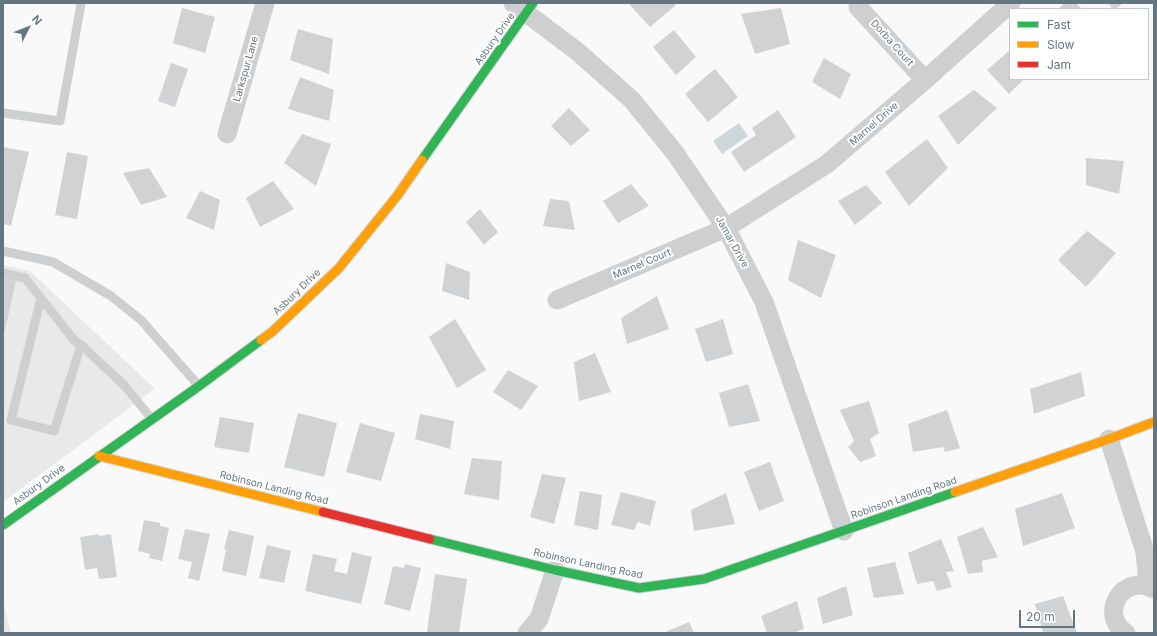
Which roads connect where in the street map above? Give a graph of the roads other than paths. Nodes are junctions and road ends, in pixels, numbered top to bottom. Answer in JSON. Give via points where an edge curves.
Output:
{"nodes":[{"id":1,"x":80,"y":3,"type":"edge"},
{"id":2,"x":265,"y":3,"type":"edge"},
{"id":3,"x":1011,"y":3,"type":"edge"},
{"id":4,"x":524,"y":6,"type":"edge"},
{"id":5,"x":858,"y":7,"type":"dead end"},
{"id":6,"x":925,"y":80,"type":"junction"},
{"id":7,"x":3,"y":113,"type":"edge"},
{"id":8,"x":227,"y":134,"type":"dead end"},
{"id":9,"x":726,"y":228,"type":"junction"},
{"id":10,"x":3,"y":251,"type":"edge"},
{"id":11,"x":3,"y":273,"type":"edge"},
{"id":12,"x":41,"y":298,"type":"junction"},
{"id":13,"x":557,"y":300,"type":"dead end"},
{"id":14,"x":81,"y":345,"type":"junction"},
{"id":15,"x":199,"y":386,"type":"junction"},
{"id":16,"x":152,"y":419,"type":"junction"},
{"id":17,"x":1154,"y":422,"type":"edge"},
{"id":18,"x":1109,"y":439,"type":"junction"},
{"id":19,"x":99,"y":456,"type":"junction"},
{"id":20,"x":3,"y":524,"type":"edge"},
{"id":21,"x":844,"y":531,"type":"junction"},
{"id":22,"x":555,"y":570,"type":"junction"},
{"id":23,"x":1151,"y":587,"type":"edge"},
{"id":24,"x":527,"y":633,"type":"edge"},
{"id":25,"x":1126,"y":633,"type":"edge"}],
"edges":[{"from":1,"to":7,"type":"lane","via":[[60,122]]},
{"from":2,"to":8,"type":"street","name":"Larkspur Lane"},
{"from":3,"to":6,"type":"street","name":"Marnel Drive"},
{"from":4,"to":9,"type":"street","name":"Jamar Drive","via":[[632,100],[676,153]]},
{"from":4,"to":15,"type":"street","name":"Asbury Drive","via":[[397,196],[339,268],[272,331]]},
{"from":5,"to":6,"type":"street","name":"Dorba Court"},
{"from":6,"to":9,"type":"street","name":"Marnel Drive","via":[[828,164]]},
{"from":9,"to":13,"type":"street","name":"Marnel Court"},
{"from":9,"to":21,"type":"street","name":"Jamar Drive","via":[[764,302]]},
{"from":10,"to":15,"type":"lane","via":[[53,262],[111,296],[141,320]]},
{"from":11,"to":12,"type":"lane","via":[[25,278]]},
{"from":12,"to":14,"type":"lane","via":[[74,340]]},
{"from":12,"to":14,"type":"lane","via":[[11,420],[54,431]]},
{"from":14,"to":16,"type":"lane","via":[[124,384]]},
{"from":15,"to":16,"type":"street","name":"Asbury Drive"},
{"from":16,"to":19,"type":"street","name":"Asbury Drive"},
{"from":17,"to":18,"type":"street","name":"Robinson Landing Road"},
{"from":18,"to":21,"type":"street","name":"Robinson Landing Road"},
{"from":18,"to":23,"type":"street","via":[[1145,552]]},
{"from":19,"to":20,"type":"street","name":"Asbury Drive"},
{"from":19,"to":22,"type":"street","name":"Robinson Landing Road"},
{"from":21,"to":22,"type":"street","name":"Robinson Landing Road","via":[[704,579],[639,588]]},
{"from":22,"to":24,"type":"street","via":[[539,619]]},
{"from":23,"to":25,"type":"street","via":[[1138,584],[1130,586],[1122,591],[1115,602],[1115,621]]}]}
